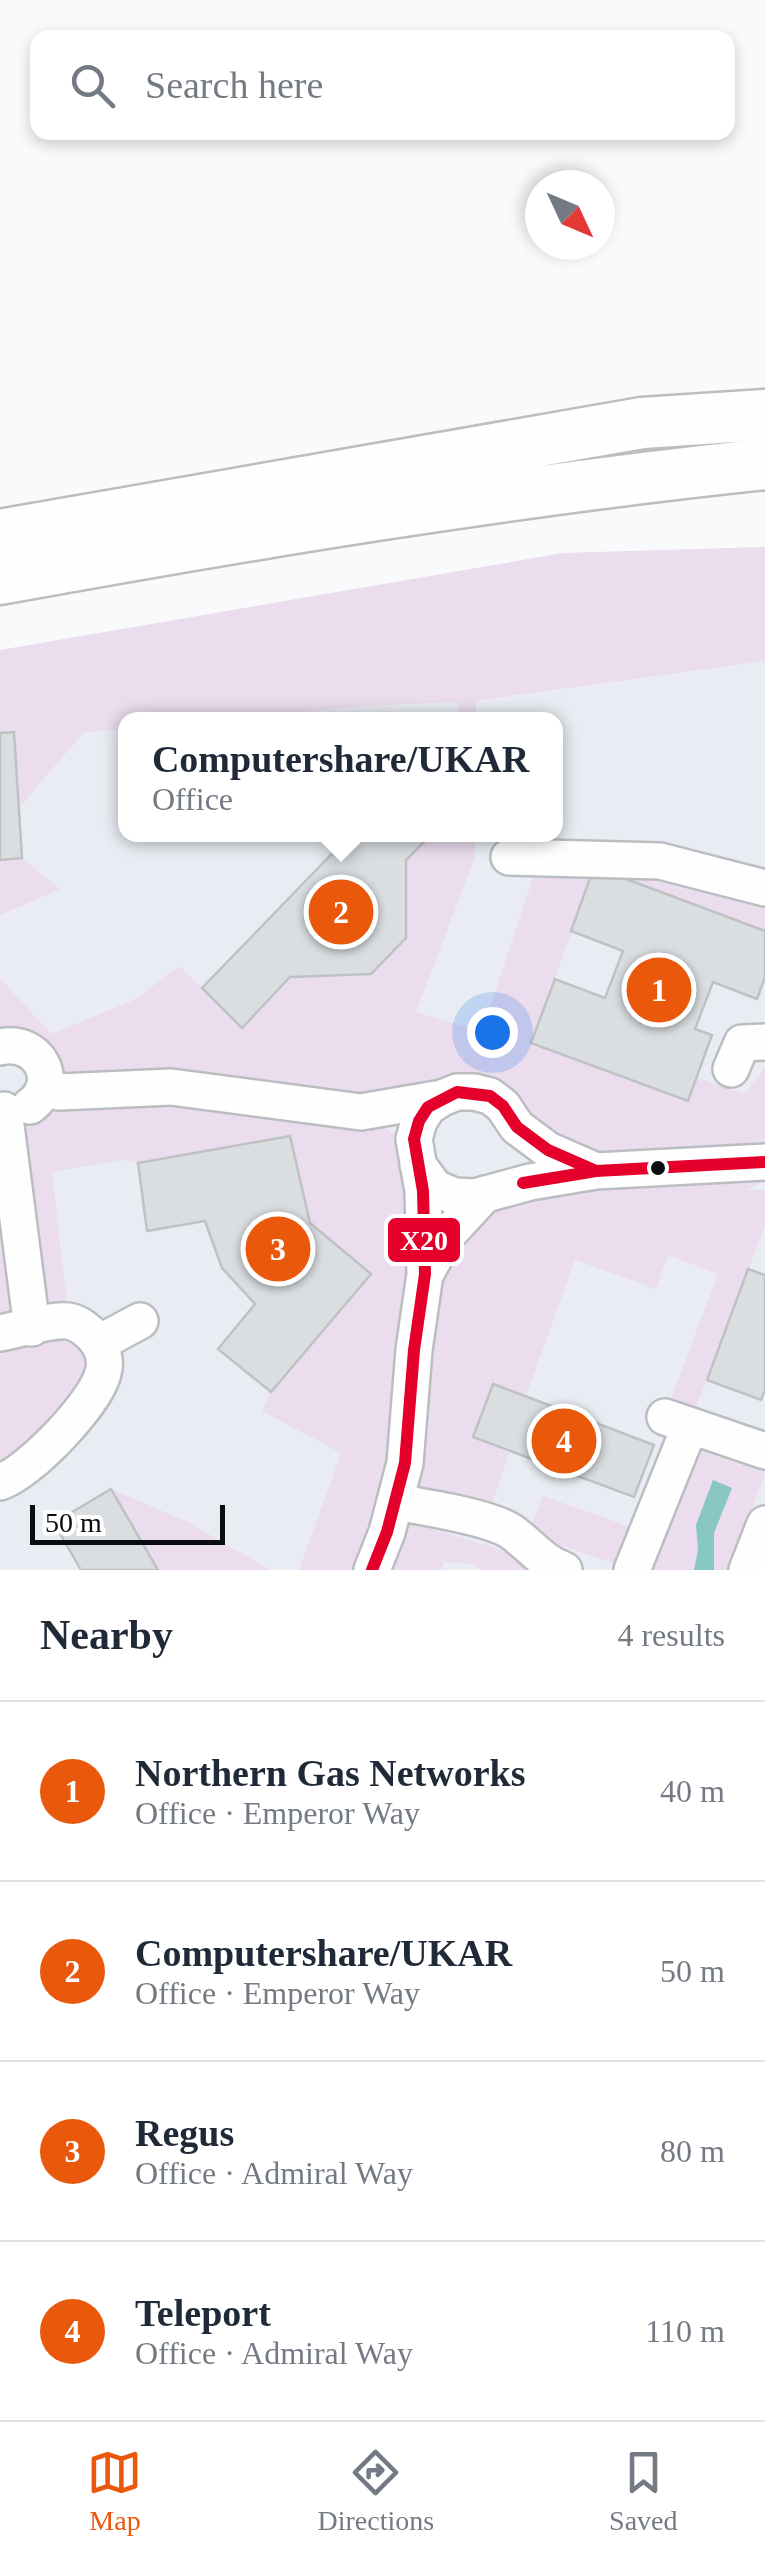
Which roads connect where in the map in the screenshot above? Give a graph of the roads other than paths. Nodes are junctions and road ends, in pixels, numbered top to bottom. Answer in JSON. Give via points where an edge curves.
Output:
{"nodes":[{"id":1,"x":765,"y":407,"type":"edge"},
{"id":2,"x":765,"y":415,"type":"edge"},
{"id":3,"x":642,"y":423,"type":"junction"},
{"id":4,"x":765,"y":464,"type":"edge"},
{"id":5,"x":765,"y":473,"type":"edge"},
{"id":6,"x":653,"y":476,"type":"junction"},
{"id":7,"x":0,"y":535,"type":"edge"},
{"id":8,"x":0,"y":579,"type":"edge"},
{"id":9,"x":509,"y":857,"type":"dead end"},
{"id":10,"x":765,"y":888,"type":"edge"},
{"id":11,"x":21,"y":1039,"type":"edge"},
{"id":12,"x":765,"y":1042,"type":"edge"},
{"id":13,"x":731,"y":1069,"type":"dead end"},
{"id":14,"x":44,"y":1089,"type":"junction"},
{"id":15,"x":442,"y":1098,"type":"junction"},
{"id":16,"x":2,"y":1110,"type":"edge"},
{"id":17,"x":361,"y":1112,"type":"junction"},
{"id":18,"x":517,"y":1127,"type":"junction"},
{"id":19,"x":416,"y":1161,"type":"junction"},
{"id":20,"x":765,"y":1162,"type":"edge"},
{"id":21,"x":596,"y":1171,"type":"junction"},
{"id":22,"x":489,"y":1192,"type":"junction"},
{"id":23,"x":425,"y":1274,"type":"junction"},
{"id":24,"x":140,"y":1321,"type":"dead end"},
{"id":25,"x":16,"y":1330,"type":"edge"},
{"id":26,"x":99,"y":1343,"type":"junction"},
{"id":27,"x":765,"y":1452,"type":"edge"},
{"id":28,"x":0,"y":1482,"type":"edge"},
{"id":29,"x":396,"y":1502,"type":"junction"},
{"id":30,"x":765,"y":1524,"type":"edge"},
{"id":31,"x":552,"y":1568,"type":"edge"},
{"id":32,"x":372,"y":1570,"type":"edge"},
{"id":33,"x":632,"y":1570,"type":"edge"},
{"id":34,"x":747,"y":1570,"type":"edge"}],
"edges":[{"from":1,"to":3,"type":"highway"},
{"from":2,"to":3,"type":"highway"},
{"from":3,"to":7,"type":"highway"},
{"from":4,"to":6,"type":"highway"},
{"from":5,"to":6,"type":"highway"},
{"from":6,"to":8,"type":"highway","via":[[282,528]]},
{"from":9,"to":10,"type":"street","via":[[660,861]]},
{"from":11,"to":14,"type":"street","via":[[40,1060]]},
{"from":12,"to":13,"type":"street","via":[[742,1044]]},
{"from":14,"to":16,"type":"street","via":[[26,1108]]},
{"from":14,"to":17,"type":"street","via":[[171,1086]]},
{"from":15,"to":17,"type":"street"},
{"from":15,"to":18,"type":"street","via":[[457,1092],[490,1096]]},
{"from":15,"to":19,"type":"street","via":[[419,1121]]},
{"from":16,"to":25,"type":"street"},
{"from":17,"to":19,"type":"street","via":[[390,1131]]},
{"from":18,"to":21,"type":"street","via":[[548,1150]]},
{"from":18,"to":22,"type":"street","via":[[516,1163]]},
{"from":19,"to":22,"type":"street","via":[[435,1188],[454,1196]]},
{"from":19,"to":23,"type":"street","via":[[424,1191]]},
{"from":20,"to":21,"type":"street"},
{"from":21,"to":22,"type":"street"},
{"from":22,"to":23,"type":"street","via":[[447,1235]]},
{"from":23,"to":29,"type":"street"},
{"from":24,"to":26,"type":"street"},
{"from":25,"to":26,"type":"street","via":[[69,1321]]},
{"from":26,"to":28,"type":"street","via":[[104,1371],[94,1394],[34,1463]]},
{"from":27,"to":33,"type":"street","via":[[677,1421]]},
{"from":29,"to":31,"type":"street","via":[[510,1530]]},
{"from":29,"to":32,"type":"street"},
{"from":30,"to":34,"type":"street"}]}
